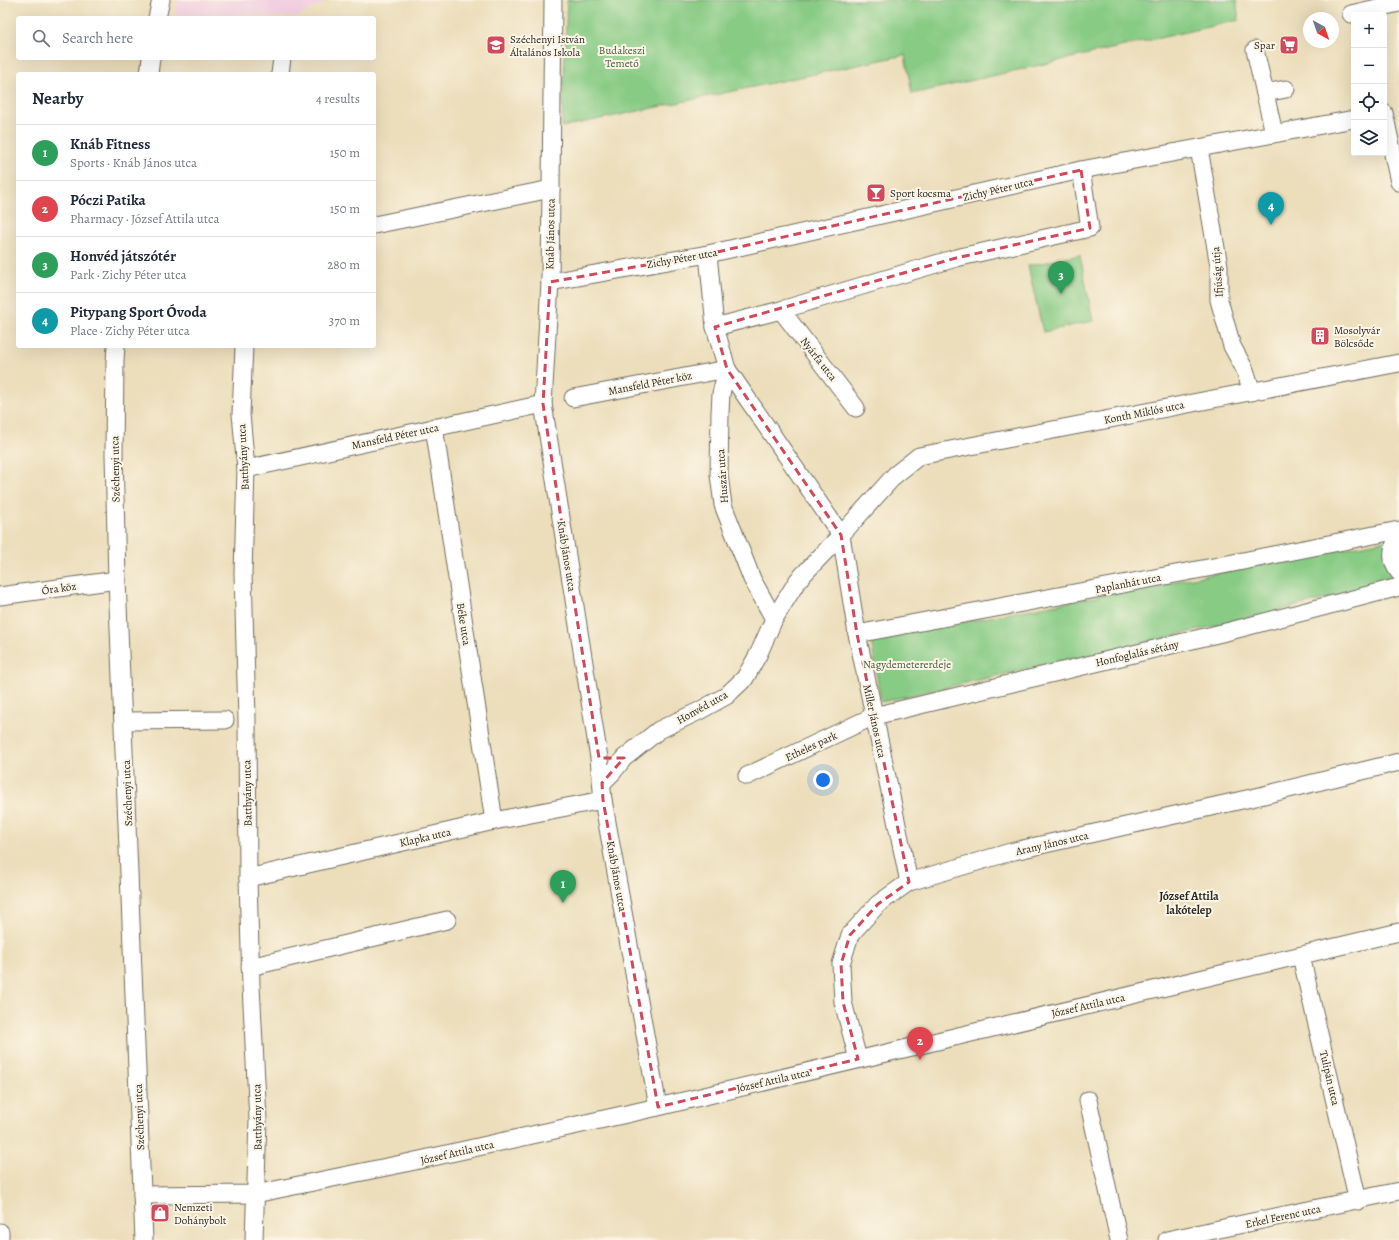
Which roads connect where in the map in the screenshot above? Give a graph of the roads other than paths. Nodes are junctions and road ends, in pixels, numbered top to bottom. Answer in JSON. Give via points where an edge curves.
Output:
{"nodes":[{"id":1,"x":161,"y":0,"type":"edge"},
{"id":2,"x":552,"y":0,"type":"edge"},
{"id":3,"x":1399,"y":3,"type":"edge"},
{"id":4,"x":1350,"y":13,"type":"edge"},
{"id":5,"x":157,"y":16,"type":"edge"},
{"id":6,"x":1255,"y":50,"type":"dead end"},
{"id":7,"x":151,"y":60,"type":"edge"},
{"id":8,"x":282,"y":60,"type":"edge"},
{"id":9,"x":149,"y":72,"type":"edge"},
{"id":10,"x":280,"y":72,"type":"edge"},
{"id":11,"x":1286,"y":89,"type":"dead end"},
{"id":12,"x":1265,"y":93,"type":"junction"},
{"id":13,"x":1399,"y":110,"type":"edge"},
{"id":14,"x":1387,"y":112,"type":"edge"},
{"id":15,"x":1351,"y":120,"type":"edge"},
{"id":16,"x":1386,"y":120,"type":"edge"},
{"id":17,"x":1274,"y":133,"type":"junction"},
{"id":18,"x":1199,"y":148,"type":"junction"},
{"id":19,"x":1081,"y":170,"type":"junction"},
{"id":20,"x":1399,"y":182,"type":"edge"},
{"id":21,"x":551,"y":189,"type":"junction"},
{"id":22,"x":376,"y":225,"type":"edge"},
{"id":23,"x":708,"y":254,"type":"junction"},
{"id":24,"x":550,"y":282,"type":"junction"},
{"id":25,"x":781,"y":310,"type":"junction"},
{"id":26,"x":715,"y":327,"type":"junction"},
{"id":27,"x":116,"y":348,"type":"edge"},
{"id":28,"x":244,"y":348,"type":"edge"},
{"id":29,"x":1399,"y":363,"type":"edge"},
{"id":30,"x":727,"y":369,"type":"junction"},
{"id":31,"x":1252,"y":392,"type":"junction"},
{"id":32,"x":573,"y":398,"type":"dead end"},
{"id":33,"x":543,"y":404,"type":"junction"},
{"id":34,"x":856,"y":408,"type":"dead end"},
{"id":35,"x":434,"y":427,"type":"junction"},
{"id":36,"x":246,"y":469,"type":"junction"},
{"id":37,"x":895,"y":475,"type":"joint"},
{"id":38,"x":1399,"y":530,"type":"edge"},
{"id":39,"x":841,"y":535,"type":"junction"},
{"id":40,"x":1399,"y":537,"type":"edge"},
{"id":41,"x":1399,"y":572,"type":"edge"},
{"id":42,"x":117,"y":580,"type":"junction"},
{"id":43,"x":1399,"y":587,"type":"edge"},
{"id":44,"x":0,"y":596,"type":"edge"},
{"id":45,"x":774,"y":619,"type":"junction"},
{"id":46,"x":858,"y":634,"type":"junction"},
{"id":47,"x":874,"y":716,"type":"junction"},
{"id":48,"x":225,"y":720,"type":"dead end"},
{"id":49,"x":124,"y":722,"type":"junction"},
{"id":50,"x":599,"y":758,"type":"junction"},
{"id":51,"x":624,"y":758,"type":"junction"},
{"id":52,"x":1399,"y":762,"type":"edge"},
{"id":53,"x":747,"y":776,"type":"dead end"},
{"id":54,"x":602,"y":783,"type":"junction"},
{"id":55,"x":603,"y":800,"type":"junction"},
{"id":56,"x":494,"y":820,"type":"junction"},
{"id":57,"x":248,"y":878,"type":"junction"},
{"id":58,"x":909,"y":882,"type":"junction"},
{"id":59,"x":447,"y":920,"type":"dead end"},
{"id":60,"x":1399,"y":932,"type":"edge"},
{"id":61,"x":1301,"y":956,"type":"junction"},
{"id":62,"x":250,"y":967,"type":"junction"},
{"id":63,"x":858,"y":1059,"type":"junction"},
{"id":64,"x":1088,"y":1100,"type":"dead end"},
{"id":65,"x":658,"y":1107,"type":"junction"},
{"id":66,"x":1399,"y":1191,"type":"edge"},
{"id":67,"x":256,"y":1194,"type":"junction"},
{"id":68,"x":142,"y":1195,"type":"junction"},
{"id":69,"x":1358,"y":1201,"type":"junction"},
{"id":70,"x":0,"y":1232,"type":"edge"},
{"id":71,"x":0,"y":1240,"type":"edge"},
{"id":72,"x":144,"y":1240,"type":"edge"},
{"id":73,"x":254,"y":1240,"type":"edge"},
{"id":74,"x":1119,"y":1240,"type":"edge"},
{"id":75,"x":1167,"y":1240,"type":"edge"}],
"edges":[{"from":1,"to":5,"type":"street"},
{"from":2,"to":21,"type":"street","name":"Knáb János utca"},
{"from":3,"to":4,"type":"street"},
{"from":6,"to":12,"type":"street"},
{"from":7,"to":9,"type":"street"},
{"from":8,"to":10,"type":"street"},
{"from":11,"to":12,"type":"street"},
{"from":12,"to":17,"type":"street"},
{"from":13,"to":14,"type":"street"},
{"from":15,"to":17,"type":"street","name":"Zichy Péter utca"},
{"from":16,"to":20,"type":"street"},
{"from":17,"to":18,"type":"street","name":"Zichy Péter utca"},
{"from":18,"to":19,"type":"street","name":"Zichy Péter utca"},
{"from":18,"to":31,"type":"street","name":"Ifjúság útja","via":[[1219,266],[1219,300],[1232,346],[1245,370]]},
{"from":19,"to":23,"type":"street","name":"Zichy Péter utca"},
{"from":19,"to":25,"type":"street","via":[[1090,228],[956,258]]},
{"from":21,"to":22,"type":"street"},
{"from":21,"to":24,"type":"street","name":"Knáb János utca"},
{"from":23,"to":24,"type":"street","name":"Zichy Péter utca"},
{"from":23,"to":26,"type":"street","name":"Huszár utca"},
{"from":24,"to":33,"type":"street","name":"Knáb János utca"},
{"from":25,"to":26,"type":"street"},
{"from":25,"to":34,"type":"street","name":"Nyárfa utca"},
{"from":26,"to":30,"type":"street","name":"Huszár utca"},
{"from":27,"to":42,"type":"street","name":"Széchenyi utca","via":[[114,453]]},
{"from":28,"to":36,"type":"street","name":"Batthyány utca","via":[[241,414]]},
{"from":29,"to":31,"type":"street","name":"Konth Miklós utca"},
{"from":30,"to":32,"type":"street","name":"Mansfeld Péter köz"},
{"from":30,"to":39,"type":"street","name":"Huszár utca"},
{"from":30,"to":45,"type":"street","name":"Huszár utca","via":[[720,413],[719,475],[723,505],[752,578]]},
{"from":31,"to":37,"type":"street","name":"Konth Miklós utca","via":[[920,456]]},
{"from":33,"to":35,"type":"street","name":"Mansfeld Péter utca"},
{"from":33,"to":50,"type":"street","name":"Knáb János utca"},
{"from":35,"to":36,"type":"street","name":"Mansfeld Péter utca"},
{"from":35,"to":56,"type":"street","name":"Béke utca"},
{"from":36,"to":57,"type":"street","name":"Batthyány utca","via":[[243,573]]},
{"from":37,"to":39,"type":"street","name":"Honvéd utca"},
{"from":38,"to":46,"type":"street","name":"Paplanhát utca"},
{"from":39,"to":45,"type":"street","name":"Honvéd utca","via":[[798,580]]},
{"from":39,"to":46,"type":"street","name":"Miller János utca"},
{"from":40,"to":41,"type":"street","via":[[1394,543],[1392,553]]},
{"from":42,"to":44,"type":"street","name":"Óra köz"},
{"from":42,"to":49,"type":"street","name":"Széchenyi utca"},
{"from":43,"to":47,"type":"street","name":"Honfoglalás sétány","via":[[1230,631]]},
{"from":45,"to":51,"type":"street","name":"Honvéd utca","via":[[745,678],[726,696],[659,730]]},
{"from":46,"to":47,"type":"street","name":"Miller János utca"},
{"from":47,"to":53,"type":"street","name":"Etheles park"},
{"from":47,"to":58,"type":"street","name":"Miller János utca"},
{"from":48,"to":49,"type":"street"},
{"from":49,"to":68,"type":"street","name":"Széchenyi utca"},
{"from":50,"to":51,"type":"street"},
{"from":50,"to":54,"type":"street","name":"Knáb János utca"},
{"from":51,"to":54,"type":"street","name":"Honvéd utca"},
{"from":52,"to":58,"type":"street","name":"Arany János utca","via":[[1014,851]]},
{"from":54,"to":55,"type":"street","name":"Knáb János utca"},
{"from":55,"to":56,"type":"street","name":"Klapka utca"},
{"from":55,"to":65,"type":"street","name":"Knáb János utca"},
{"from":56,"to":57,"type":"street","name":"Klapka utca"},
{"from":57,"to":62,"type":"street","name":"Batthyány utca"},
{"from":58,"to":63,"type":"street","name":"Arany János utca","via":[[878,904],[850,935],[841,964],[843,1002]]},
{"from":59,"to":62,"type":"street"},
{"from":60,"to":61,"type":"street","name":"József Attila utca"},
{"from":61,"to":63,"type":"street","name":"József Attila utca"},
{"from":61,"to":69,"type":"street","name":"Tulipán utca"},
{"from":62,"to":67,"type":"street","name":"Batthyány utca","via":[[258,1120]]},
{"from":63,"to":65,"type":"street","name":"József Attila utca"},
{"from":64,"to":74,"type":"street"},
{"from":65,"to":67,"type":"street","name":"József Attila utca"},
{"from":66,"to":69,"type":"street","name":"Erkel Ferenc utca"},
{"from":67,"to":68,"type":"street","name":"József Attila utca"},
{"from":67,"to":73,"type":"street","name":"Batthyány utca"},
{"from":68,"to":72,"type":"street","name":"Széchenyi utca"},
{"from":69,"to":75,"type":"street","name":"Erkel Ferenc utca"},
{"from":70,"to":71,"type":"street"}]}
